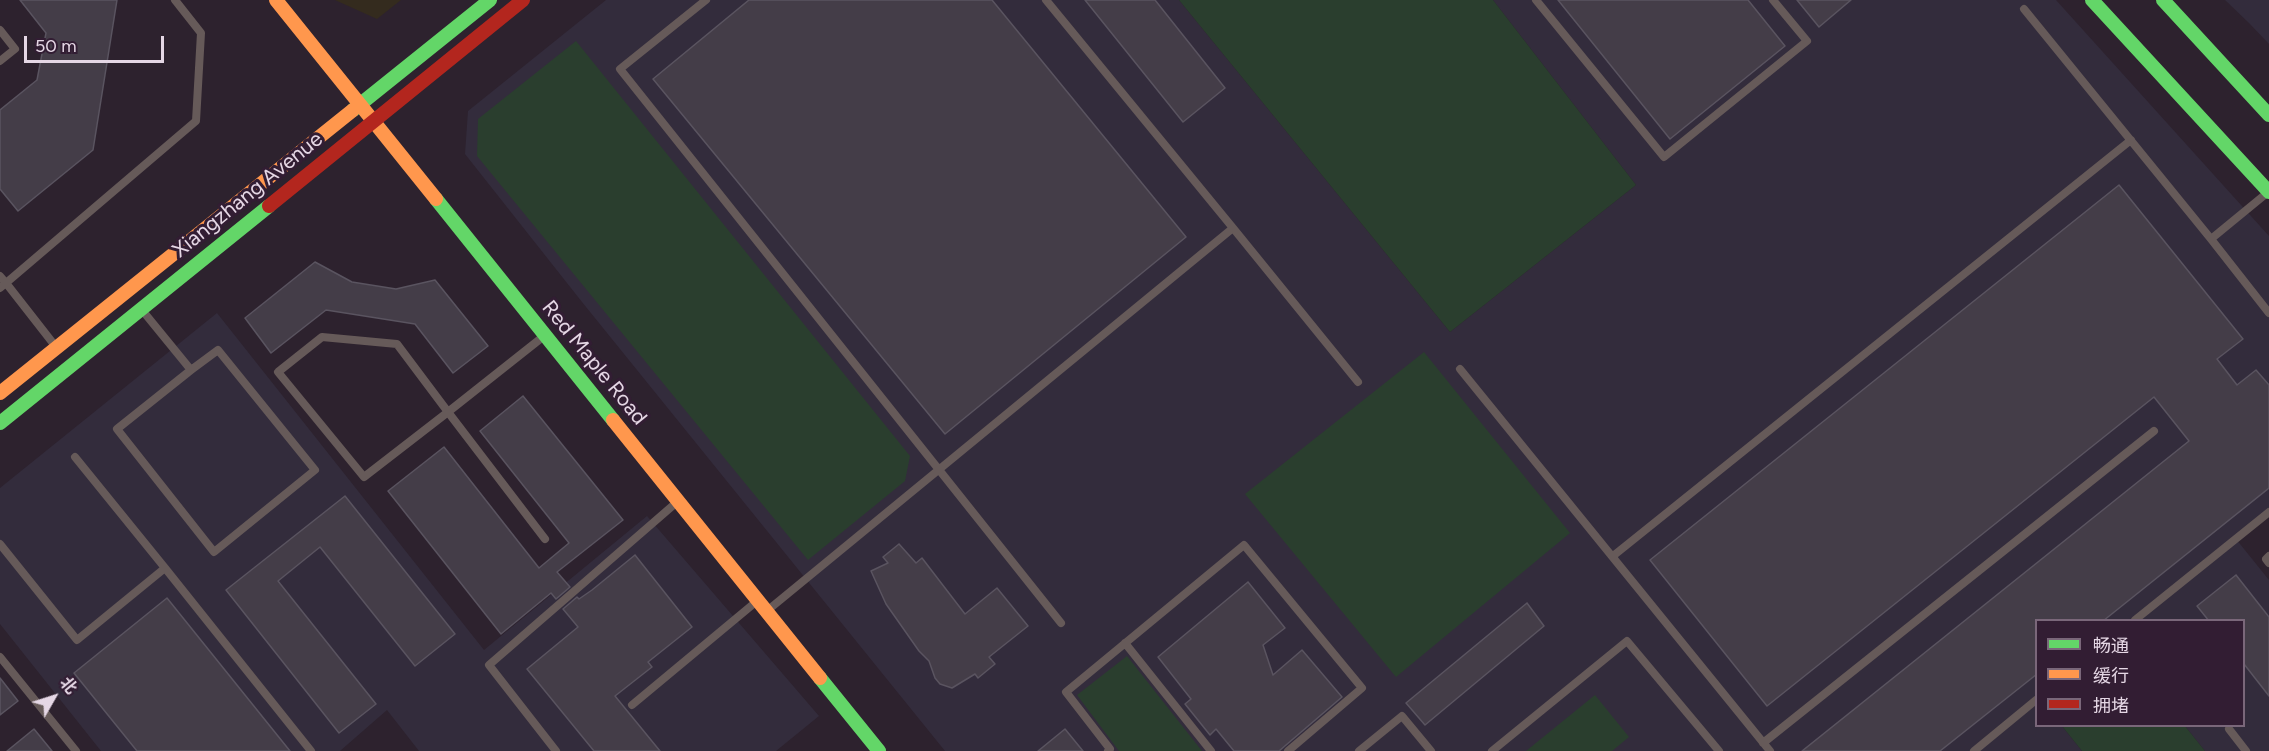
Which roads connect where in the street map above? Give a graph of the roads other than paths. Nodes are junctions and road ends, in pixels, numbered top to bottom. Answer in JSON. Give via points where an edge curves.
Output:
{"nodes":[{"id":1,"x":175,"y":0,"type":"edge"},
{"id":2,"x":276,"y":0,"type":"edge"},
{"id":3,"x":490,"y":0,"type":"edge"},
{"id":4,"x":523,"y":0,"type":"edge"},
{"id":5,"x":706,"y":0,"type":"edge"},
{"id":6,"x":1046,"y":0,"type":"edge"},
{"id":7,"x":1536,"y":0,"type":"edge"},
{"id":8,"x":1773,"y":0,"type":"edge"},
{"id":9,"x":2092,"y":0,"type":"edge"},
{"id":10,"x":2163,"y":0,"type":"edge"},
{"id":11,"x":2024,"y":9,"type":"dead end"},
{"id":12,"x":0,"y":30,"type":"edge"},
{"id":13,"x":0,"y":61,"type":"edge"},
{"id":14,"x":360,"y":105,"type":"junction"},
{"id":15,"x":2269,"y":115,"type":"edge"},
{"id":16,"x":373,"y":122,"type":"junction"},
{"id":17,"x":2131,"y":140,"type":"junction"},
{"id":18,"x":2269,"y":192,"type":"edge"},
{"id":19,"x":1233,"y":228,"type":"junction"},
{"id":20,"x":2211,"y":239,"type":"junction"},
{"id":21,"x":0,"y":276,"type":"edge"},
{"id":22,"x":3,"y":285,"type":"edge"},
{"id":23,"x":141,"y":309,"type":"junction"},
{"id":24,"x":2269,"y":313,"type":"edge"},
{"id":25,"x":545,"y":336,"type":"junction"},
{"id":26,"x":57,"y":348,"type":"junction"},
{"id":27,"x":1460,"y":369,"type":"dead end"},
{"id":28,"x":191,"y":370,"type":"junction"},
{"id":29,"x":1358,"y":382,"type":"dead end"},
{"id":30,"x":0,"y":393,"type":"edge"},
{"id":31,"x":448,"y":412,"type":"junction"},
{"id":32,"x":0,"y":423,"type":"edge"},
{"id":33,"x":2154,"y":431,"type":"dead end"},
{"id":34,"x":75,"y":457,"type":"dead end"},
{"id":35,"x":939,"y":470,"type":"junction"},
{"id":36,"x":678,"y":501,"type":"junction"},
{"id":37,"x":2269,"y":512,"type":"edge"},
{"id":38,"x":545,"y":539,"type":"dead end"},
{"id":39,"x":0,"y":544,"type":"edge"},
{"id":40,"x":1613,"y":556,"type":"junction"},
{"id":41,"x":2269,"y":556,"type":"edge"},
{"id":42,"x":2269,"y":563,"type":"edge"},
{"id":43,"x":165,"y":568,"type":"junction"},
{"id":44,"x":758,"y":600,"type":"junction"},
{"id":45,"x":767,"y":611,"type":"junction"},
{"id":46,"x":2137,"y":619,"type":"edge"},
{"id":47,"x":1061,"y":623,"type":"dead end"},
{"id":48,"x":1125,"y":643,"type":"junction"},
{"id":49,"x":0,"y":657,"type":"edge"},
{"id":50,"x":2035,"y":702,"type":"edge"},
{"id":51,"x":632,"y":705,"type":"dead end"},
{"id":52,"x":2229,"y":729,"type":"dead end"},
{"id":53,"x":1763,"y":743,"type":"junction"},
{"id":54,"x":1110,"y":750,"type":"edge"},
{"id":55,"x":76,"y":751,"type":"edge"},
{"id":56,"x":311,"y":751,"type":"edge"},
{"id":57,"x":556,"y":751,"type":"edge"},
{"id":58,"x":879,"y":751,"type":"edge"},
{"id":59,"x":1211,"y":751,"type":"edge"},
{"id":60,"x":1288,"y":751,"type":"edge"},
{"id":61,"x":1359,"y":751,"type":"edge"},
{"id":62,"x":1431,"y":751,"type":"edge"},
{"id":63,"x":1492,"y":751,"type":"edge"},
{"id":64,"x":1719,"y":751,"type":"edge"},
{"id":65,"x":1770,"y":751,"type":"edge"},
{"id":66,"x":1974,"y":751,"type":"edge"},
{"id":67,"x":2246,"y":751,"type":"edge"}],
"edges":[{"from":1,"to":22,"type":"lane","via":[[201,33],[196,121]]},
{"from":2,"to":14,"type":"main road","name":"Red Maple Road"},
{"from":3,"to":14,"type":"main road","name":"Xiangzhang Avenue"},
{"from":4,"to":16,"type":"main road","name":"Xiangzhang Avenue"},
{"from":5,"to":35,"type":"lane","via":[[620,69]]},
{"from":6,"to":19,"type":"lane"},
{"from":7,"to":8,"type":"lane","via":[[1664,157],[1807,41]]},
{"from":9,"to":18,"type":"main road"},
{"from":10,"to":15,"type":"main road"},
{"from":11,"to":17,"type":"lane"},
{"from":12,"to":13,"type":"lane","via":[[15,49]]},
{"from":14,"to":16,"type":"main road","name":"Red Maple Road"},
{"from":14,"to":26,"type":"main road","name":"Xiangzhang Avenue"},
{"from":16,"to":23,"type":"main road","name":"Xiangzhang Avenue"},
{"from":16,"to":25,"type":"main road","name":"Red Maple Road"},
{"from":17,"to":20,"type":"lane"},
{"from":17,"to":40,"type":"lane"},
{"from":18,"to":20,"type":"lane"},
{"from":19,"to":29,"type":"lane"},
{"from":19,"to":35,"type":"lane"},
{"from":20,"to":24,"type":"lane"},
{"from":21,"to":22,"type":"lane"},
{"from":22,"to":26,"type":"lane"},
{"from":23,"to":28,"type":"lane"},
{"from":23,"to":32,"type":"main road","name":"Xiangzhang Avenue"},
{"from":25,"to":31,"type":"lane"},
{"from":25,"to":36,"type":"main road","name":"Red Maple Road"},
{"from":26,"to":30,"type":"main road","name":"Xiangzhang Avenue"},
{"from":27,"to":40,"type":"lane"},
{"from":28,"to":28,"type":"lane","via":[[218,350],[315,470],[214,552],[117,429]]},
{"from":31,"to":31,"type":"lane","via":[[364,477],[278,372],[322,337],[397,344]]},
{"from":31,"to":38,"type":"lane"},
{"from":33,"to":53,"type":"lane"},
{"from":34,"to":43,"type":"lane"},
{"from":35,"to":45,"type":"lane"},
{"from":35,"to":47,"type":"lane"},
{"from":36,"to":44,"type":"main road","name":"Red Maple Road"},
{"from":36,"to":57,"type":"lane","via":[[489,665]]},
{"from":37,"to":46,"type":"lane"},
{"from":39,"to":43,"type":"lane","via":[[78,640]]},
{"from":40,"to":53,"type":"lane"},
{"from":41,"to":42,"type":"lane"},
{"from":43,"to":56,"type":"lane"},
{"from":44,"to":45,"type":"main road","name":"Red Maple Road"},
{"from":44,"to":51,"type":"lane"},
{"from":45,"to":58,"type":"main road","name":"Red Maple Road"},
{"from":48,"to":54,"type":"lane","via":[[1066,692]]},
{"from":48,"to":59,"type":"lane"},
{"from":48,"to":60,"type":"lane","via":[[1245,545],[1362,688]]},
{"from":49,"to":55,"type":"lane"},
{"from":50,"to":66,"type":"lane"},
{"from":52,"to":67,"type":"lane"},
{"from":53,"to":65,"type":"lane"},
{"from":61,"to":62,"type":"lane","via":[[1402,716]]},
{"from":63,"to":64,"type":"lane","via":[[1627,641]]}]}
